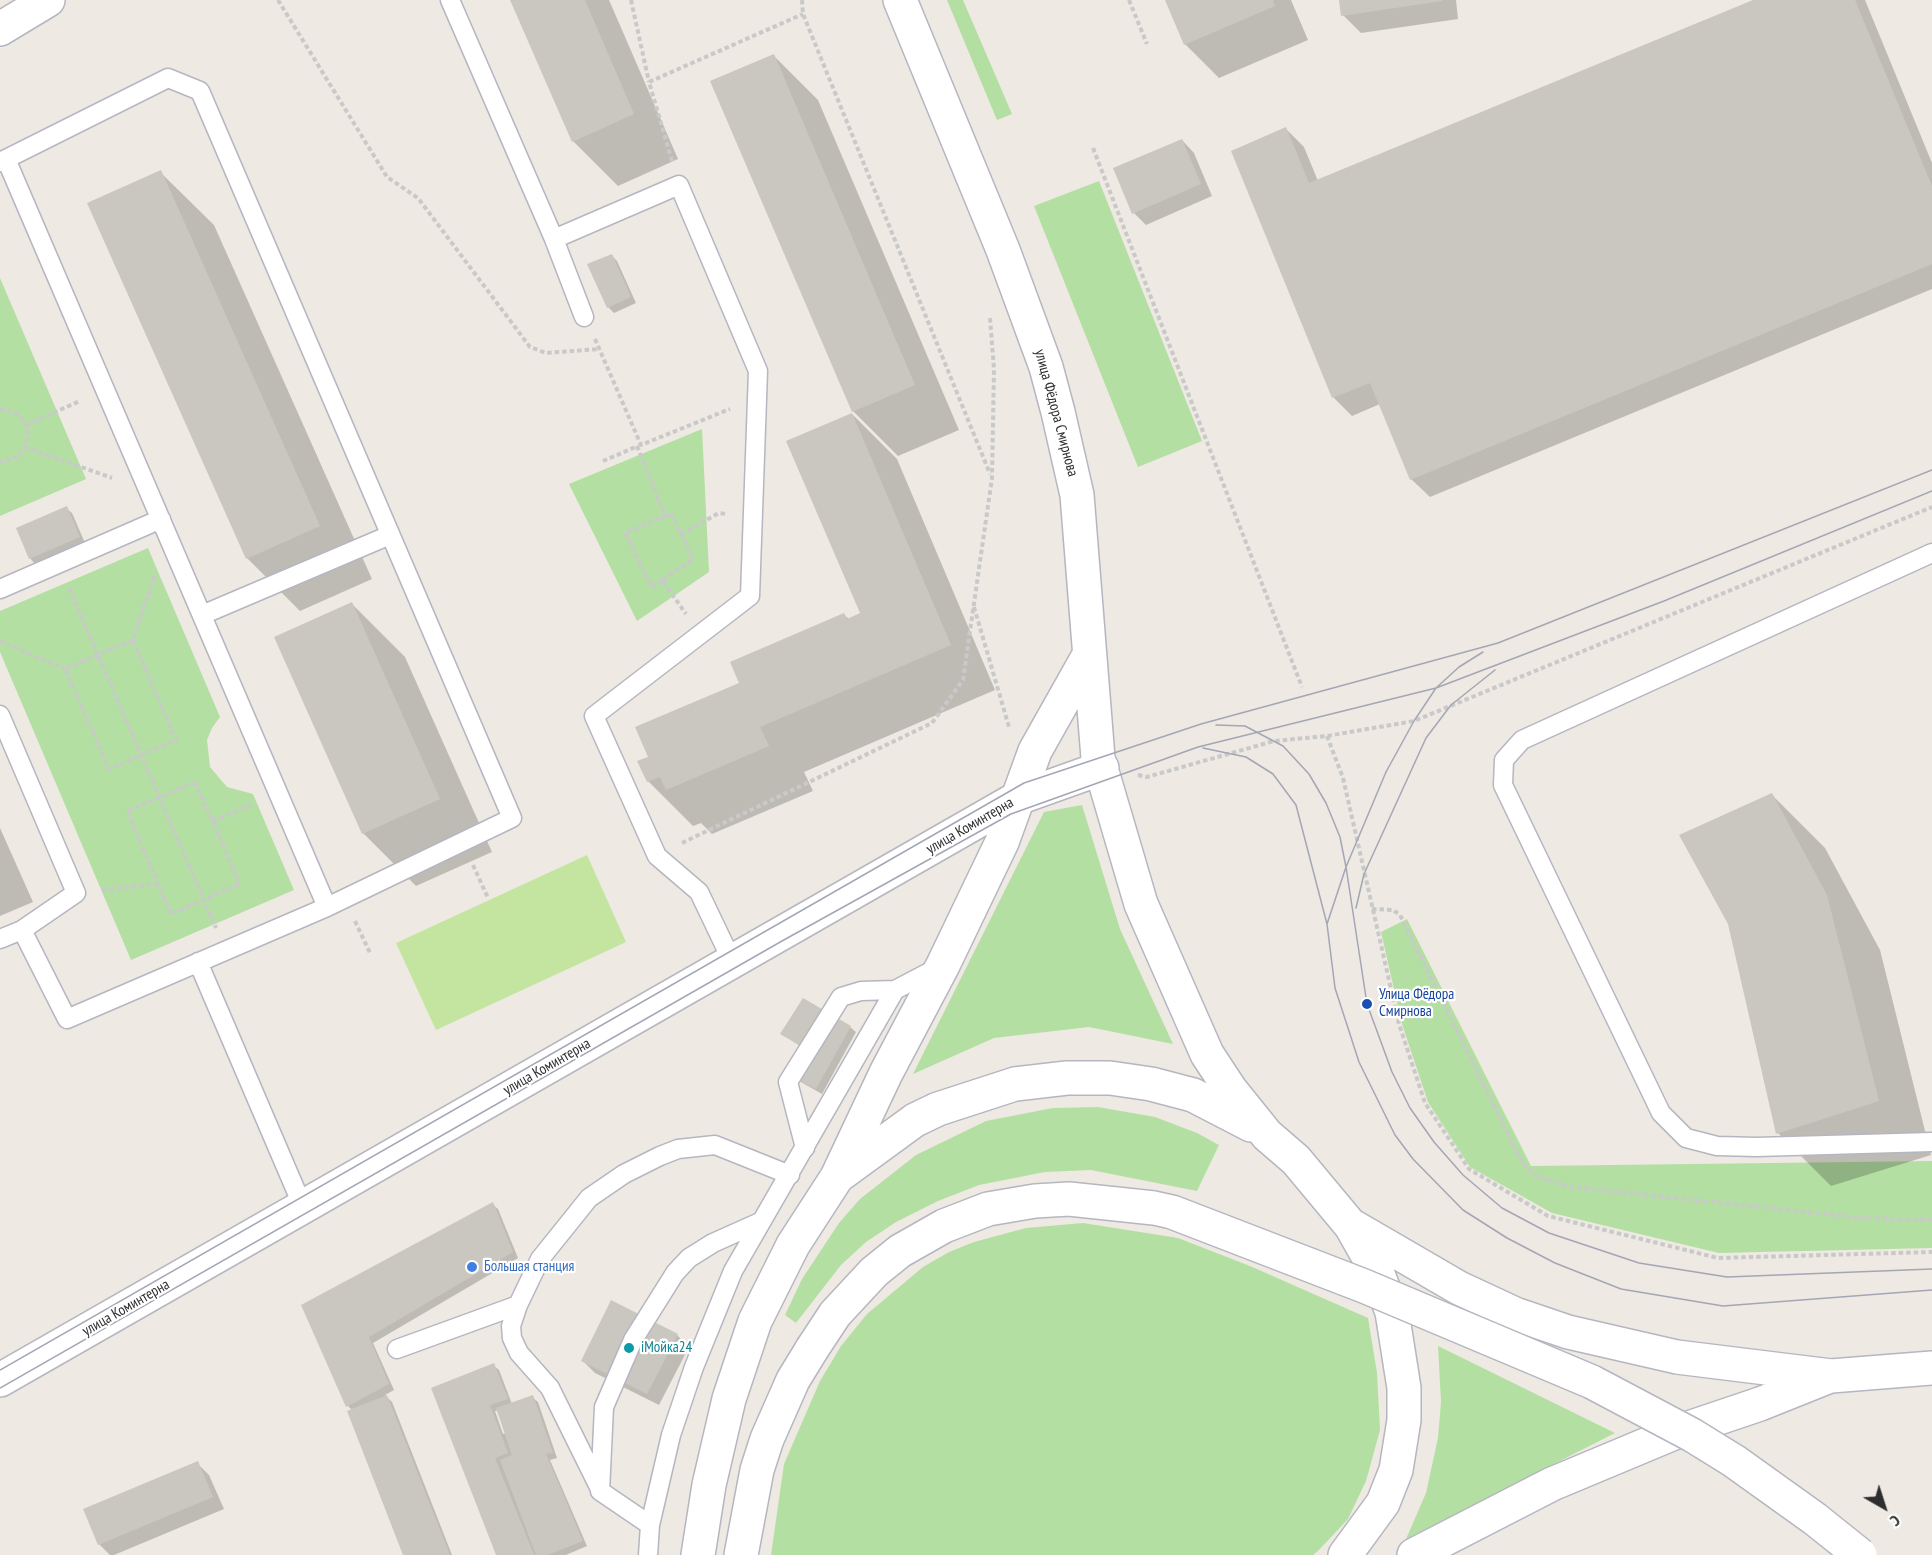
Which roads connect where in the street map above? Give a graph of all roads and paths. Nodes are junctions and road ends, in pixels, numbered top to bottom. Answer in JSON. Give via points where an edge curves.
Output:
{"nodes":[{"id":1,"x":48,"y":0,"type":"edge"},
{"id":2,"x":278,"y":0,"type":"edge"},
{"id":3,"x":450,"y":0,"type":"edge"},
{"id":4,"x":631,"y":0,"type":"edge"},
{"id":5,"x":802,"y":0,"type":"edge"},
{"id":6,"x":900,"y":0,"type":"edge"},
{"id":7,"x":1129,"y":0,"type":"edge"},
{"id":8,"x":803,"y":14,"type":"junction"},
{"id":9,"x":0,"y":29,"type":"edge"},
{"id":10,"x":1147,"y":44,"type":"dead end"},
{"id":11,"x":649,"y":82,"type":"junction"},
{"id":12,"x":1093,"y":148,"type":"dead end"},
{"id":13,"x":3,"y":161,"type":"edge"},
{"id":14,"x":680,"y":185,"type":"junction"},
{"id":15,"x":554,"y":239,"type":"junction"},
{"id":16,"x":989,"y":311,"type":"dead end"},
{"id":17,"x":584,"y":317,"type":"joint"},
{"id":18,"x":599,"y":349,"type":"junction"},
{"id":19,"x":105,"y":390,"type":"junction"},
{"id":20,"x":757,"y":398,"type":"junction"},
{"id":21,"x":0,"y":410,"type":"edge"},
{"id":22,"x":26,"y":424,"type":"junction"},
{"id":23,"x":639,"y":445,"type":"junction"},
{"id":24,"x":25,"y":447,"type":"junction"},
{"id":25,"x":603,"y":461,"type":"dead end"},
{"id":26,"x":0,"y":462,"type":"edge"},
{"id":27,"x":992,"y":478,"type":"junction"},
{"id":28,"x":148,"y":490,"type":"junction"},
{"id":29,"x":1932,"y":507,"type":"edge"},
{"id":30,"x":665,"y":516,"type":"junction"},
{"id":31,"x":753,"y":517,"type":"junction"},
{"id":32,"x":161,"y":519,"type":"junction"},
{"id":33,"x":390,"y":534,"type":"junction"},
{"id":34,"x":681,"y":534,"type":"junction"},
{"id":35,"x":168,"y":536,"type":"junction"},
{"id":36,"x":1932,"y":554,"type":"edge"},
{"id":37,"x":59,"y":564,"type":"junction"},
{"id":38,"x":662,"y":580,"type":"junction"},
{"id":39,"x":0,"y":589,"type":"edge"},
{"id":40,"x":974,"y":607,"type":"junction"},
{"id":41,"x":202,"y":615,"type":"junction"},
{"id":42,"x":700,"y":634,"type":"junction"},
{"id":43,"x":133,"y":640,"type":"junction"},
{"id":44,"x":0,"y":641,"type":"edge"},
{"id":45,"x":98,"y":655,"type":"junction"},
{"id":46,"x":1089,"y":655,"type":"junction"},
{"id":47,"x":65,"y":669,"type":"junction"},
{"id":48,"x":1302,"y":687,"type":"dead end"},
{"id":49,"x":0,"y":716,"type":"edge"},
{"id":50,"x":1327,"y":736,"type":"junction"},
{"id":51,"x":1035,"y":751,"type":"junction"},
{"id":52,"x":141,"y":755,"type":"junction"},
{"id":53,"x":1102,"y":768,"type":"junction"},
{"id":54,"x":278,"y":793,"type":"junction"},
{"id":55,"x":159,"y":797,"type":"junction"},
{"id":56,"x":1018,"y":798,"type":"junction"},
{"id":57,"x":213,"y":821,"type":"junction"},
{"id":58,"x":463,"y":842,"type":"junction"},
{"id":59,"x":657,"y":855,"type":"junction"},
{"id":60,"x":158,"y":884,"type":"junction"},
{"id":61,"x":76,"y":893,"type":"junction"},
{"id":62,"x":344,"y":898,"type":"junction"},
{"id":63,"x":488,"y":898,"type":"dead end"},
{"id":64,"x":203,"y":900,"type":"junction"},
{"id":65,"x":327,"y":907,"type":"junction"},
{"id":66,"x":1372,"y":909,"type":"junction"},
{"id":67,"x":22,"y":930,"type":"junction"},
{"id":68,"x":0,"y":939,"type":"edge"},
{"id":69,"x":225,"y":951,"type":"junction"},
{"id":70,"x":370,"y":953,"type":"dead end"},
{"id":71,"x":732,"y":961,"type":"junction"},
{"id":72,"x":198,"y":962,"type":"junction"},
{"id":73,"x":944,"y":965,"type":"junction"},
{"id":74,"x":895,"y":990,"type":"junction"},
{"id":75,"x":1267,"y":1135,"type":"junction"},
{"id":76,"x":1932,"y":1142,"type":"edge"},
{"id":77,"x":805,"y":1148,"type":"junction"},
{"id":78,"x":790,"y":1175,"type":"junction"},
{"id":79,"x":837,"y":1177,"type":"junction"},
{"id":80,"x":303,"y":1207,"type":"junction"},
{"id":81,"x":1932,"y":1220,"type":"edge"},
{"id":82,"x":759,"y":1222,"type":"junction"},
{"id":83,"x":1351,"y":1226,"type":"junction"},
{"id":84,"x":1932,"y":1252,"type":"edge"},
{"id":85,"x":518,"y":1305,"type":"junction"},
{"id":86,"x":397,"y":1349,"type":"dead end"},
{"id":87,"x":1932,"y":1368,"type":"edge"},
{"id":88,"x":1831,"y":1376,"type":"junction"},
{"id":89,"x":0,"y":1380,"type":"edge"},
{"id":90,"x":600,"y":1491,"type":"junction"},
{"id":91,"x":650,"y":1525,"type":"junction"},
{"id":92,"x":744,"y":1551,"type":"edge"},
{"id":93,"x":648,"y":1555,"type":"edge"},
{"id":94,"x":698,"y":1555,"type":"edge"},
{"id":95,"x":1345,"y":1555,"type":"edge"},
{"id":96,"x":1414,"y":1555,"type":"edge"},
{"id":97,"x":1860,"y":1555,"type":"edge"}],
"edges":[{"from":1,"to":9,"type":"main road"},
{"from":2,"to":18,"type":"path","via":[[387,177],[418,198],[530,347],[546,353]]},
{"from":3,"to":15,"type":"lane"},
{"from":4,"to":11,"type":"path"},
{"from":5,"to":8,"type":"path"},
{"from":6,"to":46,"type":"main road","name":"улица Фёдора Смирнова","via":[[1003,250],[1046,367],[1077,495]]},
{"from":7,"to":10,"type":"path"},
{"from":8,"to":11,"type":"path"},
{"from":8,"to":27,"type":"path"},
{"from":11,"to":14,"type":"path"},
{"from":12,"to":48,"type":"path"},
{"from":13,"to":19,"type":"lane"},
{"from":13,"to":33,"type":"lane","via":[[168,78],[200,91]]},
{"from":14,"to":15,"type":"lane"},
{"from":14,"to":20,"type":"lane","via":[[758,371]]},
{"from":15,"to":17,"type":"lane"},
{"from":16,"to":27,"type":"path","via":[[994,369]]},
{"from":17,"to":18,"type":"path"},
{"from":18,"to":23,"type":"path"},
{"from":19,"to":22,"type":"path"},
{"from":19,"to":28,"type":"lane"},
{"from":20,"to":23,"type":"path"},
{"from":20,"to":31,"type":"lane"},
{"from":21,"to":22,"type":"path","via":[[19,415]]},
{"from":22,"to":24,"type":"path"},
{"from":23,"to":25,"type":"path"},
{"from":23,"to":30,"type":"path"},
{"from":24,"to":26,"type":"path","via":[[18,457]]},
{"from":24,"to":28,"type":"path"},
{"from":27,"to":40,"type":"path"},
{"from":28,"to":32,"type":"lane"},
{"from":29,"to":50,"type":"path","via":[[1414,721]]},
{"from":30,"to":34,"type":"path","via":[[671,513]]},
{"from":30,"to":38,"type":"path","via":[[625,533],[652,587]]},
{"from":31,"to":34,"type":"path","via":[[719,513]]},
{"from":31,"to":42,"type":"lane","via":[[750,596]]},
{"from":32,"to":35,"type":"lane"},
{"from":32,"to":37,"type":"lane"},
{"from":33,"to":41,"type":"lane"},
{"from":33,"to":58,"type":"lane","via":[[512,818]]},
{"from":34,"to":38,"type":"path","via":[[693,559]]},
{"from":35,"to":41,"type":"lane"},
{"from":35,"to":43,"type":"path"},
{"from":36,"to":76,"type":"lane","via":[[1522,740],[1504,760],[1503,784],[1661,1113],[1686,1138],[1717,1146],[1757,1147]]},
{"from":37,"to":39,"type":"lane"},
{"from":37,"to":45,"type":"path"},
{"from":38,"to":42,"type":"path"},
{"from":40,"to":51,"type":"path","via":[[1012,735]]},
{"from":40,"to":59,"type":"path","via":[[963,680],[932,723]]},
{"from":41,"to":54,"type":"lane"},
{"from":42,"to":59,"type":"lane","via":[[594,716]]},
{"from":43,"to":45,"type":"path"},
{"from":43,"to":52,"type":"path","via":[[176,740]]},
{"from":44,"to":47,"type":"path"},
{"from":45,"to":47,"type":"path"},
{"from":45,"to":52,"type":"path"},
{"from":46,"to":51,"type":"main road"},
{"from":46,"to":53,"type":"main road","name":"улица Фёдора Смирнова"},
{"from":47,"to":52,"type":"path","via":[[108,769]]},
{"from":49,"to":61,"type":"lane"},
{"from":50,"to":53,"type":"path","via":[[1274,741],[1147,777]]},
{"from":50,"to":66,"type":"path","via":[[1343,778]]},
{"from":51,"to":56,"type":"main road"},
{"from":52,"to":55,"type":"path"},
{"from":53,"to":56,"type":"main road","name":"улица Коминтерна"},
{"from":53,"to":75,"type":"main road","name":"улица Фёдора Смирнова","via":[[1141,904],[1177,989],[1207,1054]]},
{"from":54,"to":57,"type":"path"},
{"from":54,"to":65,"type":"lane"},
{"from":55,"to":57,"type":"path","via":[[195,782]]},
{"from":55,"to":60,"type":"path","via":[[127,811]]},
{"from":55,"to":64,"type":"path"},
{"from":56,"to":71,"type":"main road","name":"улица Коминтерна"},
{"from":56,"to":73,"type":"main road","via":[[1002,842]]},
{"from":57,"to":64,"type":"path","via":[[240,884]]},
{"from":58,"to":62,"type":"lane"},
{"from":58,"to":63,"type":"path"},
{"from":59,"to":71,"type":"lane","via":[[699,892]]},
{"from":60,"to":61,"type":"path"},
{"from":60,"to":64,"type":"path","via":[[171,914]]},
{"from":61,"to":67,"type":"lane"},
{"from":62,"to":65,"type":"lane"},
{"from":62,"to":70,"type":"path"},
{"from":64,"to":69,"type":"path"},
{"from":65,"to":69,"type":"lane"},
{"from":66,"to":81,"type":"path","via":[[1393,910],[1400,915],[1523,1164],[1538,1177],[1572,1187],[1852,1217]]},
{"from":66,"to":84,"type":"path","via":[[1398,1024],[1425,1103],[1468,1169],[1548,1216],[1718,1258]]},
{"from":67,"to":68,"type":"lane"},
{"from":67,"to":72,"type":"lane","via":[[67,1019]]},
{"from":69,"to":72,"type":"lane"},
{"from":71,"to":80,"type":"main road","name":"улица Коминтерна"},
{"from":72,"to":80,"type":"lane"},
{"from":73,"to":74,"type":"lane"},
{"from":73,"to":79,"type":"main road","via":[[886,1073]]},
{"from":74,"to":77,"type":"lane"},
{"from":74,"to":77,"type":"lane","via":[[861,991],[841,997],[788,1082]]},
{"from":75,"to":79,"type":"main road","via":[[1182,1092],[1110,1078],[1066,1078],[1015,1084],[938,1109],[915,1120]]},
{"from":75,"to":83,"type":"main road","via":[[1296,1160]]},
{"from":77,"to":78,"type":"lane"},
{"from":78,"to":82,"type":"lane"},
{"from":78,"to":85,"type":"lane","via":[[715,1145],[678,1149],[660,1156],[589,1198],[540,1259]]},
{"from":79,"to":94,"type":"main road","via":[[793,1245],[755,1321],[711,1474]]},
{"from":80,"to":89,"type":"main road","name":"улица Коминтерна"},
{"from":82,"to":90,"type":"lane","via":[[689,1258],[675,1273],[633,1340],[604,1407]]},
{"from":82,"to":91,"type":"lane","via":[[733,1271],[694,1367],[671,1435]]},
{"from":83,"to":88,"type":"main road","via":[[1459,1287],[1515,1314],[1568,1332],[1677,1357]]},
{"from":83,"to":95,"type":"main road","via":[[1378,1274],[1392,1312],[1401,1356],[1404,1420],[1396,1470],[1383,1503]]},
{"from":85,"to":86,"type":"lane"},
{"from":85,"to":90,"type":"lane","via":[[511,1326],[512,1338],[519,1353],[550,1388]]},
{"from":87,"to":88,"type":"main road"},
{"from":88,"to":96,"type":"main road","via":[[1674,1432],[1552,1484]]},
{"from":90,"to":91,"type":"lane"},
{"from":91,"to":93,"type":"lane"},
{"from":92,"to":97,"type":"main road","bridge":true,"via":[[766,1439],[793,1380],[835,1314],[874,1272],[900,1251],[944,1226],[988,1209],[1068,1199],[1172,1212],[1364,1286],[1592,1382],[1734,1461]]}]}
